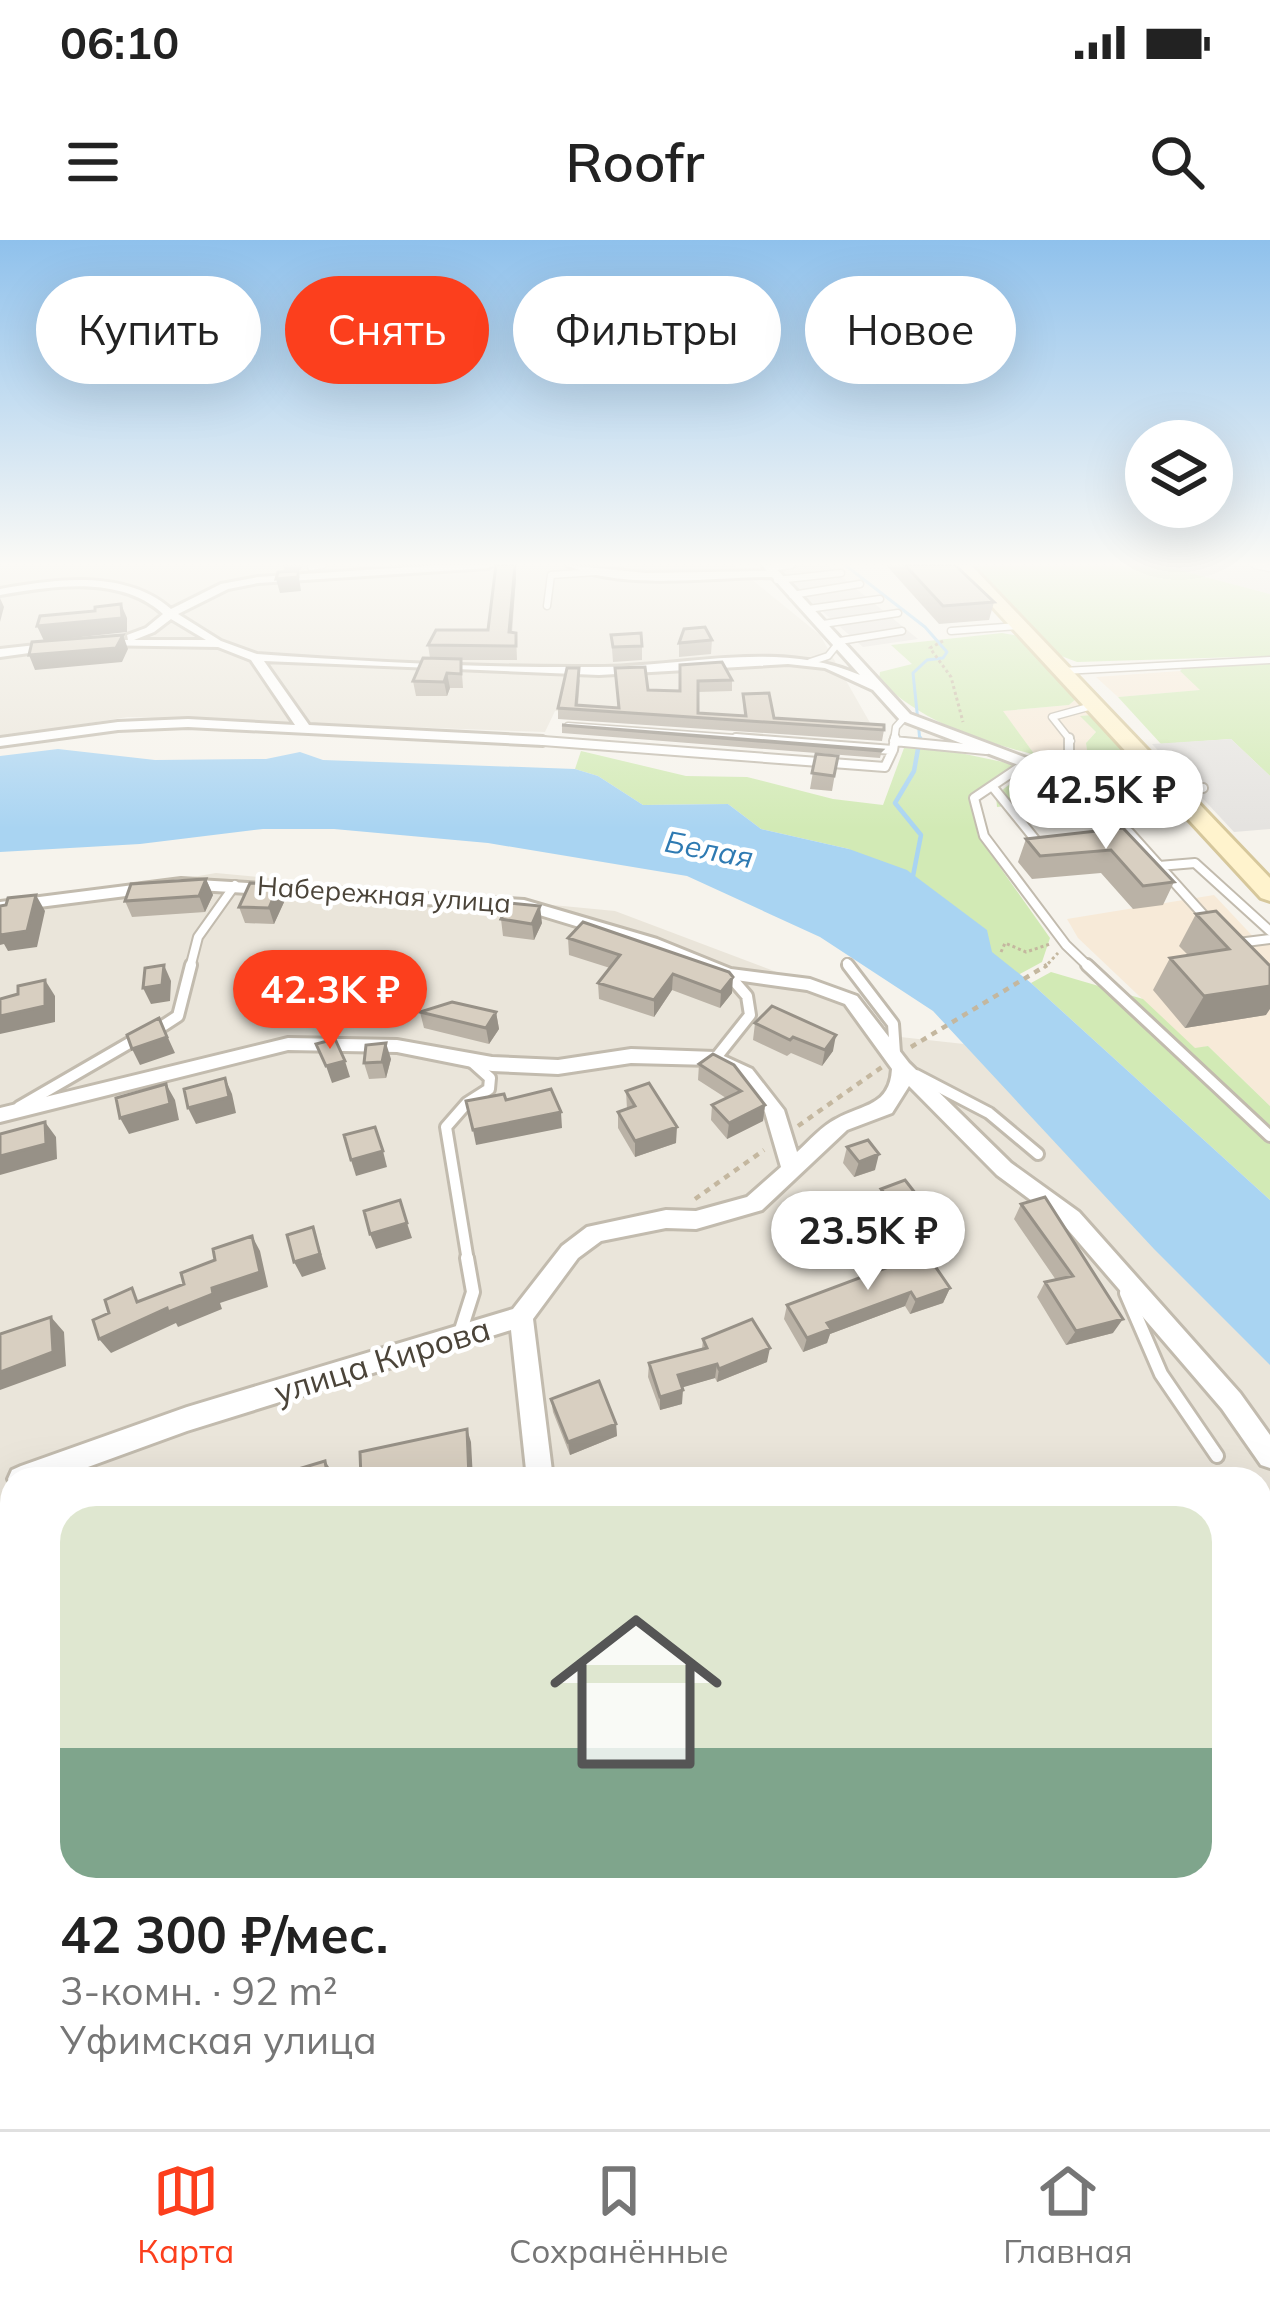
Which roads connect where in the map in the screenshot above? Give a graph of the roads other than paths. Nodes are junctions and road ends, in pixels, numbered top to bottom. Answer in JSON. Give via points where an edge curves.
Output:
{"nodes":[{"id":1,"x":244,"y":653,"type":"edge"},
{"id":2,"x":829,"y":653,"type":"edge"},
{"id":3,"x":849,"y":653,"type":"edge"},
{"id":4,"x":1043,"y":653,"type":"edge"},
{"id":5,"x":255,"y":657,"type":"junction"},
{"id":6,"x":1270,"y":660,"type":"edge"},
{"id":7,"x":810,"y":662,"type":"junction"},
{"id":8,"x":1060,"y":671,"type":"junction"},
{"id":9,"x":874,"y":686,"type":"junction"},
{"id":10,"x":1092,"y":706,"type":"junction"},
{"id":11,"x":905,"y":717,"type":"junction"},
{"id":12,"x":562,"y":725,"type":"edge"},
{"id":13,"x":303,"y":726,"type":"junction"},
{"id":14,"x":931,"y":737,"type":"junction"},
{"id":15,"x":543,"y":741,"type":"joint"},
{"id":16,"x":0,"y":742,"type":"edge"},
{"id":17,"x":894,"y":745,"type":"junction"},
{"id":18,"x":991,"y":752,"type":"junction"},
{"id":19,"x":1026,"y":763,"type":"junction"},
{"id":20,"x":1069,"y":770,"type":"junction"},
{"id":21,"x":1152,"y":772,"type":"junction"},
{"id":22,"x":1011,"y":773,"type":"junction"},
{"id":23,"x":992,"y":786,"type":"junction"},
{"id":24,"x":1203,"y":788,"type":"dead end"},
{"id":25,"x":1171,"y":791,"type":"junction"},
{"id":26,"x":1105,"y":835,"type":"edge"},
{"id":27,"x":1058,"y":841,"type":"edge"},
{"id":28,"x":1159,"y":866,"type":"junction"},
{"id":29,"x":235,"y":885,"type":"junction"},
{"id":30,"x":1270,"y":893,"type":"edge"},
{"id":31,"x":0,"y":907,"type":"edge"},
{"id":32,"x":1216,"y":928,"type":"edge"},
{"id":33,"x":1270,"y":935,"type":"edge"},
{"id":34,"x":1244,"y":958,"type":"edge"},
{"id":35,"x":847,"y":962,"type":"dead end"},
{"id":36,"x":728,"y":974,"type":"junction"},
{"id":37,"x":715,"y":1058,"type":"junction"},
{"id":38,"x":470,"y":1060,"type":"junction"},
{"id":39,"x":899,"y":1062,"type":"junction"},
{"id":40,"x":6,"y":1113,"type":"edge"},
{"id":41,"x":1270,"y":1136,"type":"edge"},
{"id":42,"x":1038,"y":1154,"type":"dead end"},
{"id":43,"x":792,"y":1170,"type":"junction"},
{"id":44,"x":1115,"y":1268,"type":"junction"},
{"id":45,"x":521,"y":1318,"type":"junction"},
{"id":46,"x":458,"y":1336,"type":"junction"},
{"id":47,"x":1217,"y":1456,"type":"dead end"},
{"id":48,"x":1270,"y":1456,"type":"edge"},
{"id":49,"x":54,"y":1467,"type":"edge"},
{"id":50,"x":539,"y":1467,"type":"edge"}],
"edges":[{"from":1,"to":5,"type":"street"},
{"from":2,"to":7,"type":"lane"},
{"from":3,"to":9,"type":"street"},
{"from":4,"to":8,"type":"main road"},
{"from":5,"to":7,"type":"street","via":[[599,671]]},
{"from":5,"to":13,"type":"street"},
{"from":6,"to":8,"type":"lane"},
{"from":7,"to":9,"type":"street"},
{"from":8,"to":10,"type":"main road"},
{"from":9,"to":11,"type":"street"},
{"from":10,"to":20,"type":"lane","via":[[1052,717],[1071,741]]},
{"from":10,"to":21,"type":"main road"},
{"from":11,"to":14,"type":"street"},
{"from":11,"to":17,"type":"lane"},
{"from":12,"to":17,"type":"lane"},
{"from":13,"to":15,"type":"street"},
{"from":13,"to":16,"type":"street","via":[[118,726]]},
{"from":14,"to":17,"type":"lane"},
{"from":14,"to":18,"type":"street"},
{"from":15,"to":17,"type":"lane","via":[[885,767]]},
{"from":18,"to":19,"type":"street"},
{"from":18,"to":22,"type":"lane"},
{"from":19,"to":20,"type":"street"},
{"from":19,"to":22,"type":"lane"},
{"from":20,"to":21,"type":"street"},
{"from":21,"to":25,"type":"main road"},
{"from":22,"to":23,"type":"lane"},
{"from":23,"to":27,"type":"lane","via":[[1034,843]]},
{"from":23,"to":41,"type":"lane","via":[[974,798],[984,836],[1060,937]]},
{"from":24,"to":25,"type":"lane"},
{"from":25,"to":30,"type":"main road"},
{"from":26,"to":28,"type":"lane","via":[[1129,832]]},
{"from":28,"to":32,"type":"lane"},
{"from":28,"to":33,"type":"lane","via":[[1195,863]]},
{"from":29,"to":31,"type":"street","name":"Набережная улица","via":[[181,884]]},
{"from":29,"to":36,"type":"street","name":"Набережная улица","via":[[524,905]]},
{"from":29,"to":40,"type":"lane","via":[[198,937],[178,1016]]},
{"from":33,"to":34,"type":"lane","via":[[1230,944]]},
{"from":35,"to":39,"type":"lane","via":[[893,1024]]},
{"from":36,"to":37,"type":"lane","via":[[747,996],[750,1016]]},
{"from":36,"to":39,"type":"street","name":"Набережная улица","via":[[851,1000]]},
{"from":37,"to":38,"type":"street","via":[[631,1056],[557,1067]]},
{"from":37,"to":43,"type":"street","via":[[745,1074],[774,1110]]},
{"from":38,"to":40,"type":"street","via":[[397,1046],[288,1044]]},
{"from":38,"to":46,"type":"lane","via":[[490,1078],[489,1089],[446,1127],[473,1292]]},
{"from":39,"to":42,"type":"lane","via":[[989,1113]]},
{"from":39,"to":43,"type":"street","name":"улица Кирова","via":[[901,1083],[885,1108],[840,1125]]},
{"from":39,"to":44,"type":"street"},
{"from":43,"to":45,"type":"street","name":"улица Кирова","via":[[754,1204],[595,1232]]},
{"from":44,"to":47,"type":"lane","via":[[1162,1374]]},
{"from":44,"to":48,"type":"street"},
{"from":45,"to":46,"type":"street","name":"улица Кирова"},
{"from":45,"to":50,"type":"street"},
{"from":46,"to":49,"type":"street","name":"улица Кирова"}]}
